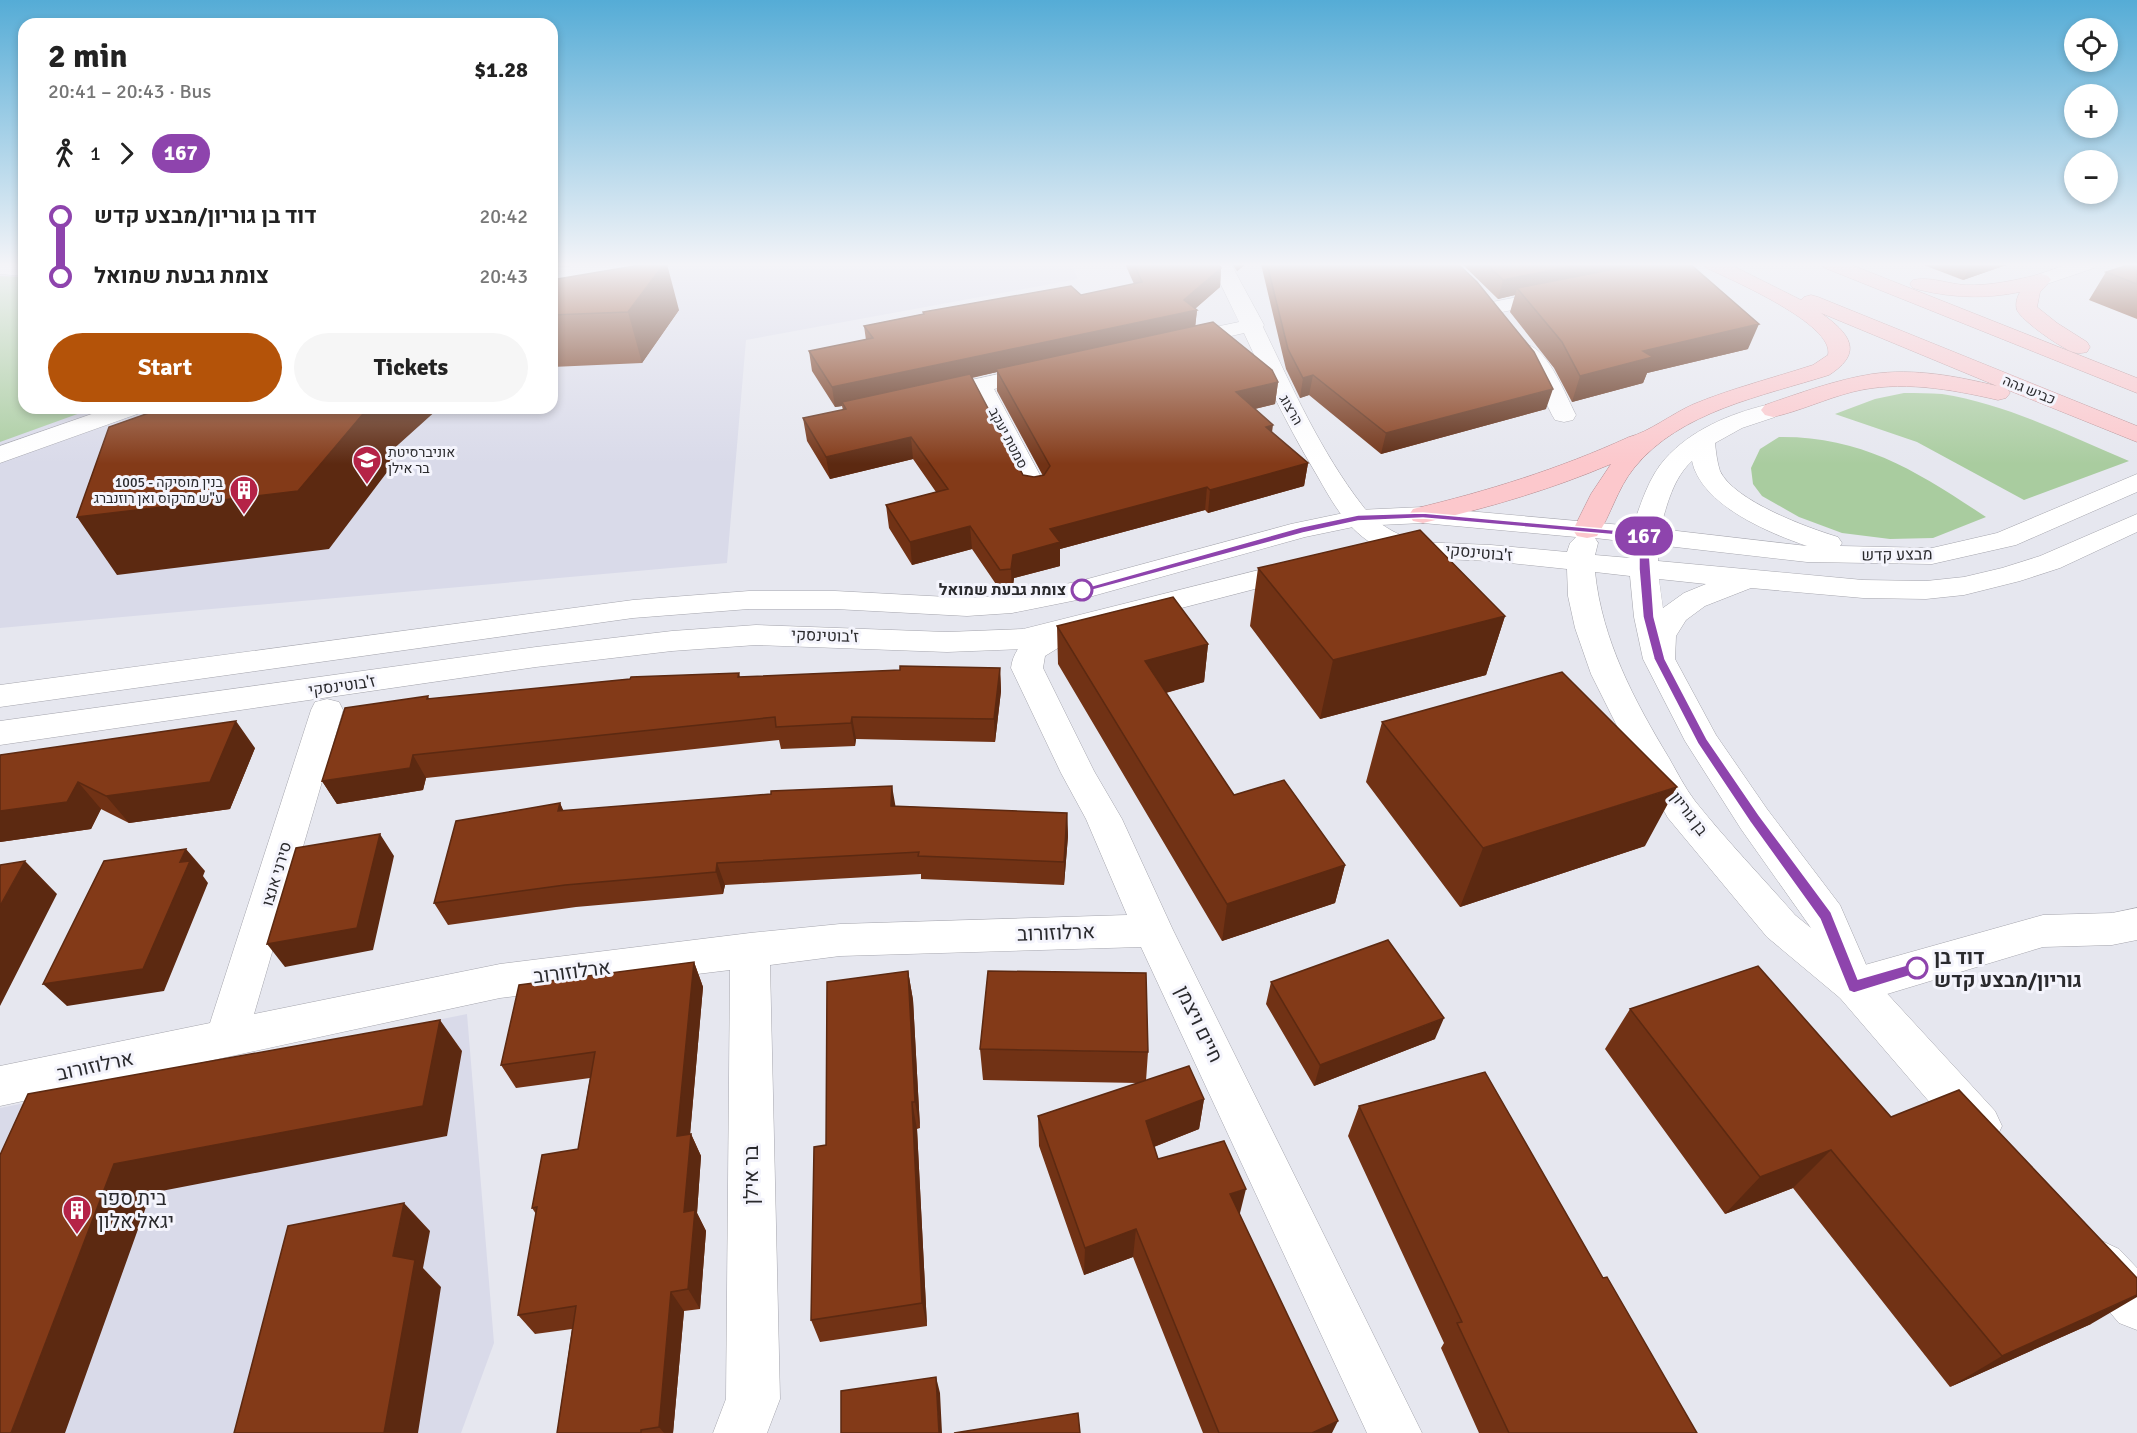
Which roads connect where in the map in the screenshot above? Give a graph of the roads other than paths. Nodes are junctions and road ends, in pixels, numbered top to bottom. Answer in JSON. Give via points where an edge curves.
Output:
{"nodes":[{"id":1,"x":1226,"y":331,"type":"edge"},
{"id":2,"x":1254,"y":331,"type":"edge"},
{"id":3,"x":1511,"y":331,"type":"edge"},
{"id":4,"x":1830,"y":331,"type":"edge"},
{"id":5,"x":1883,"y":331,"type":"edge"},
{"id":6,"x":1999,"y":331,"type":"edge"},
{"id":7,"x":2055,"y":331,"type":"edge"},
{"id":8,"x":1162,"y":345,"type":"edge"},
{"id":9,"x":1059,"y":368,"type":"edge"},
{"id":10,"x":2137,"y":376,"type":"edge"},
{"id":11,"x":980,"y":385,"type":"junction"},
{"id":12,"x":2137,"y":386,"type":"edge"},
{"id":13,"x":913,"y":400,"type":"edge"},
{"id":14,"x":1766,"y":412,"type":"joint"},
{"id":15,"x":115,"y":414,"type":"edge"},
{"id":16,"x":1564,"y":415,"type":"dead end"},
{"id":17,"x":1661,"y":431,"type":"junction"},
{"id":18,"x":2137,"y":435,"type":"edge"},
{"id":19,"x":41,"y":440,"type":"junction"},
{"id":20,"x":1702,"y":440,"type":"junction"},
{"id":21,"x":0,"y":455,"type":"edge"},
{"id":22,"x":0,"y":470,"type":"edge"},
{"id":23,"x":2137,"y":482,"type":"edge"},
{"id":24,"x":1035,"y":490,"type":"edge"},
{"id":25,"x":1423,"y":515,"type":"junction"},
{"id":26,"x":1358,"y":518,"type":"junction"},
{"id":27,"x":2137,"y":522,"type":"edge"},
{"id":28,"x":1644,"y":535,"type":"junction"},
{"id":29,"x":1402,"y":547,"type":"junction"},
{"id":30,"x":1362,"y":554,"type":"edge"},
{"id":31,"x":1897,"y":557,"type":"junction"},
{"id":32,"x":1330,"y":561,"type":"edge"},
{"id":33,"x":1583,"y":563,"type":"junction"},
{"id":34,"x":1644,"y":569,"type":"junction"},
{"id":35,"x":1759,"y":579,"type":"junction"},
{"id":36,"x":1065,"y":630,"type":"junction"},
{"id":37,"x":1659,"y":659,"type":"junction"},
{"id":38,"x":0,"y":696,"type":"edge"},
{"id":39,"x":327,"y":710,"type":"dead end"},
{"id":40,"x":0,"y":733,"type":"edge"},
{"id":41,"x":2137,"y":924,"type":"edge"},
{"id":42,"x":1153,"y":930,"type":"junction"},
{"id":43,"x":750,"y":951,"type":"junction"},
{"id":44,"x":1854,"y":987,"type":"junction"},
{"id":45,"x":226,"y":1038,"type":"junction"},
{"id":46,"x":0,"y":1086,"type":"edge"},
{"id":47,"x":2009,"y":1160,"type":"edge"},
{"id":48,"x":2077,"y":1237,"type":"edge"},
{"id":49,"x":2137,"y":1305,"type":"edge"},
{"id":50,"x":746,"y":1416,"type":"edge"},
{"id":51,"x":1395,"y":1433,"type":"edge"}],
"edges":[{"from":1,"to":8,"type":"street"},
{"from":2,"to":26,"type":"street","name":"הרצוג","via":[[1279,389]]},
{"from":3,"to":16,"type":"street","via":[[1541,369]]},
{"from":4,"to":17,"type":"highway","via":[[1841,348],[1836,361],[1821,370],[1709,407]]},
{"from":5,"to":18,"type":"highway","name":"כביש גהה"},
{"from":6,"to":12,"type":"highway"},
{"from":7,"to":10,"type":"highway"},
{"from":9,"to":11,"type":"street"},
{"from":11,"to":13,"type":"street"},
{"from":11,"to":24,"type":"street","name":"סמטת יעקב"},
{"from":14,"to":18,"type":"highway","via":[[1857,384],[1920,380],[1994,392]]},
{"from":14,"to":20,"type":"street","name":"בן גוריון","via":[[1733,423]]},
{"from":15,"to":19,"type":"street"},
{"from":17,"to":25,"type":"highway","via":[[1578,470],[1471,505]]},
{"from":17,"to":33,"type":"highway","via":[[1620,468],[1602,495]]},
{"from":19,"to":21,"type":"street"},
{"from":19,"to":22,"type":"street"},
{"from":20,"to":28,"type":"street","name":"בן גוריון","via":[[1674,464],[1658,493]]},
{"from":20,"to":31,"type":"street","via":[[1708,473],[1746,507],[1777,525],[1816,540]]},
{"from":23,"to":31,"type":"street","name":"מבצע קדש","via":[[2006,539],[1932,556]]},
{"from":25,"to":26,"type":"street","name":"ז'בוטינסקי"},
{"from":25,"to":33,"type":"street","name":"ז'בוטינסקי"},
{"from":26,"to":29,"type":"street","name":"הרצוג"},
{"from":26,"to":38,"type":"street","name":"ז'בוטינסקי","via":[[1082,590],[1012,604],[967,607],[749,600],[633,609]]},
{"from":27,"to":35,"type":"street","name":"מבצע קדש","via":[[2050,562],[1964,586],[1863,589]]},
{"from":28,"to":31,"type":"street","name":"מבצע קדש","via":[[1807,554]]},
{"from":28,"to":33,"type":"street","name":"ז'בוטינסקי"},
{"from":28,"to":34,"type":"street","name":"בן גוריון"},
{"from":29,"to":30,"type":"street","name":"ז'בוטינסקי"},
{"from":29,"to":33,"type":"street","name":"ז'בוטינסקי","via":[[1491,553],[1544,574]]},
{"from":32,"to":36,"type":"street","name":"ז'בוטינסקי"},
{"from":33,"to":34,"type":"street","name":"ז'בוטינסקי"},
{"from":33,"to":44,"type":"street","name":"בן גוריון","via":[[1590,628],[1607,674],[1682,808],[1781,926]]},
{"from":34,"to":35,"type":"street","name":"מבצע קדש"},
{"from":34,"to":37,"type":"street","name":"בן גוריון"},
{"from":35,"to":37,"type":"street","via":[[1699,597],[1670,618],[1661,635]]},
{"from":36,"to":40,"type":"street","name":"ז'בוטינסקי","via":[[983,644],[740,635],[627,644]]},
{"from":36,"to":42,"type":"street","name":"חיים ויצמן","via":[[1031,652],[1027,668],[1104,819]]},
{"from":37,"to":44,"type":"street","name":"בן גוריון","via":[[1702,741],[1826,916]]},
{"from":39,"to":45,"type":"street","name":"סירני אנצו"},
{"from":41,"to":44,"type":"street","via":[[2112,929],[2043,931]]},
{"from":42,"to":43,"type":"street","name":"ארלוזורוב","via":[[840,940]]},
{"from":42,"to":51,"type":"street","name":"חיים ויצמן"},
{"from":43,"to":45,"type":"street","name":"ארלוזורוב","via":[[500,981]]},
{"from":43,"to":50,"type":"street","name":"בר אילן"},
{"from":44,"to":47,"type":"street","name":"בן גוריון"},
{"from":45,"to":46,"type":"street","name":"ארלוזורוב"},
{"from":48,"to":49,"type":"street"}]}
